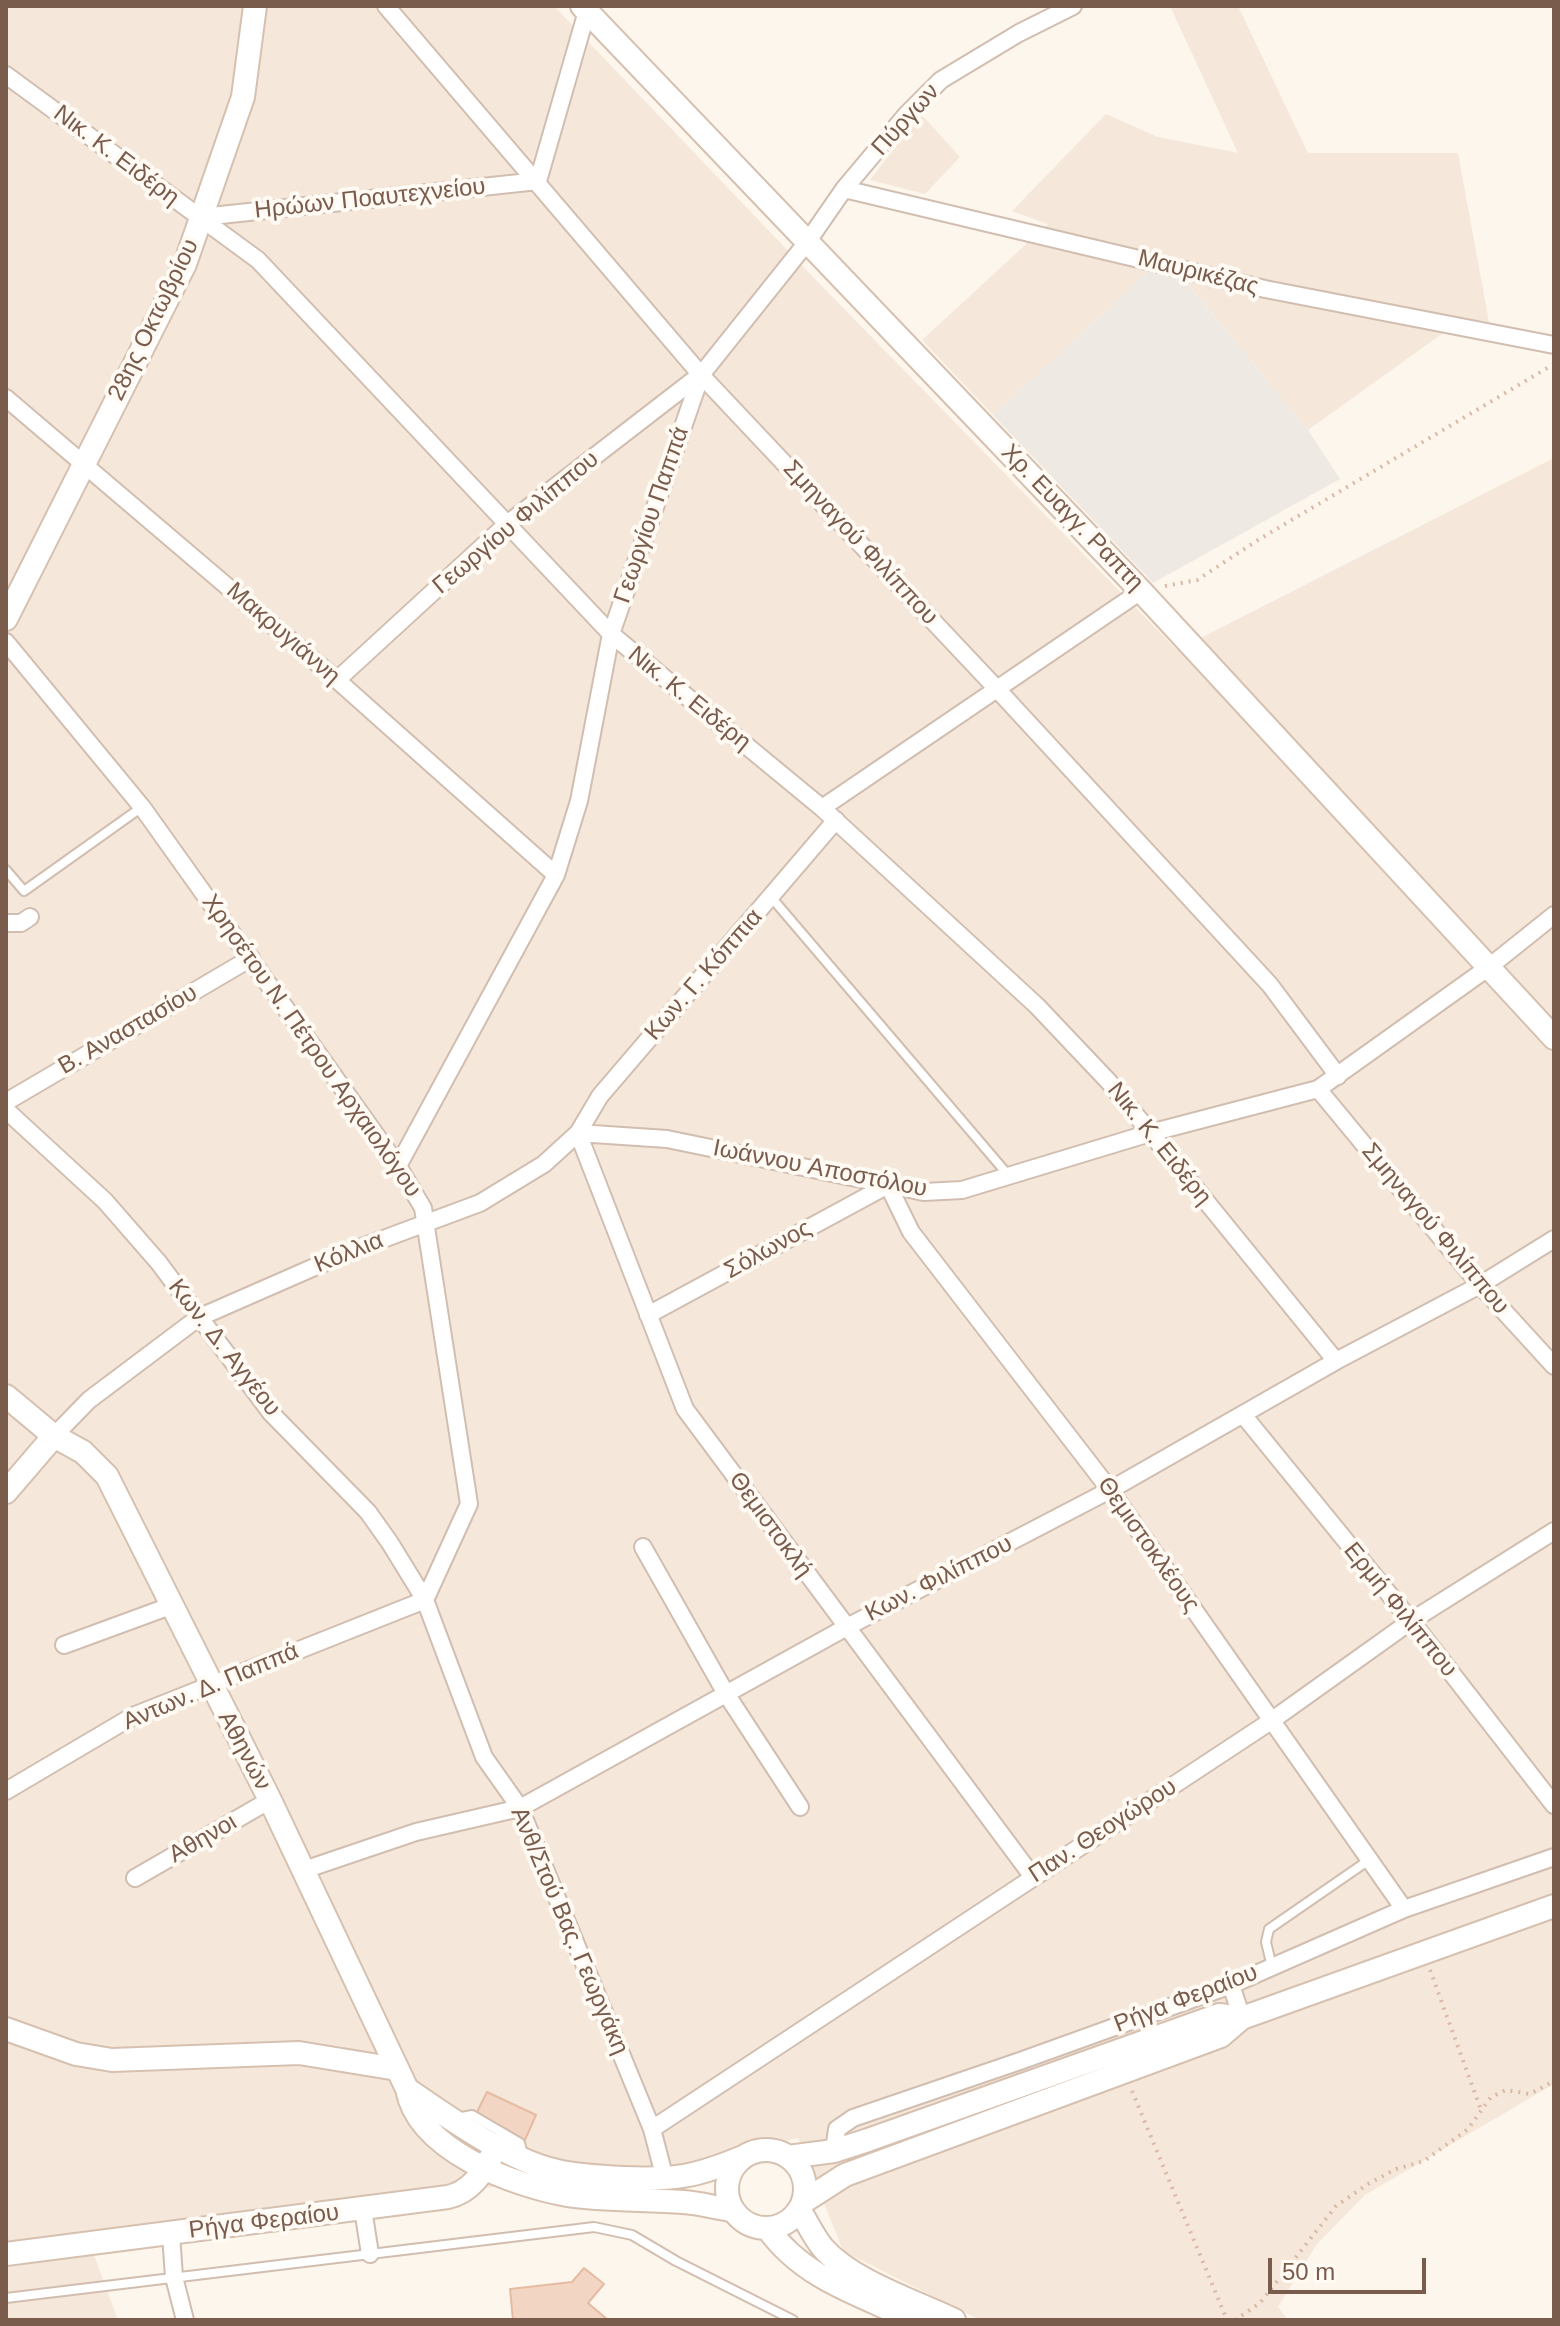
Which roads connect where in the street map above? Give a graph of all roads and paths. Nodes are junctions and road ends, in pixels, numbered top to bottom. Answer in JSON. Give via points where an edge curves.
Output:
{"nodes":[{"id":1,"x":255,"y":6,"type":"edge"},
{"id":2,"x":386,"y":6,"type":"edge"},
{"id":3,"x":1073,"y":6,"type":"edge"},
{"id":4,"x":584,"y":9,"type":"edge"},
{"id":5,"x":6,"y":75,"type":"edge"},
{"id":6,"x":538,"y":181,"type":"junction"},
{"id":7,"x":844,"y":189,"type":"junction"},
{"id":8,"x":202,"y":217,"type":"junction"},
{"id":9,"x":808,"y":241,"type":"junction"},
{"id":10,"x":1554,"y":345,"type":"edge"},
{"id":11,"x":1554,"y":364,"type":"edge"},
{"id":12,"x":701,"y":375,"type":"junction"},
{"id":13,"x":6,"y":398,"type":"edge"},
{"id":14,"x":83,"y":462,"type":"junction"},
{"id":15,"x":507,"y":524,"type":"junction"},
{"id":16,"x":1141,"y":591,"type":"junction"},
{"id":17,"x":8,"y":605,"type":"edge"},
{"id":18,"x":611,"y":634,"type":"junction"},
{"id":19,"x":6,"y":642,"type":"edge"},
{"id":20,"x":337,"y":680,"type":"junction"},
{"id":21,"x":997,"y":689,"type":"junction"},
{"id":22,"x":142,"y":807,"type":"junction"},
{"id":23,"x":822,"y":808,"type":"junction"},
{"id":24,"x":836,"y":820,"type":"junction"},
{"id":25,"x":6,"y":870,"type":"edge"},
{"id":26,"x":556,"y":875,"type":"junction"},
{"id":27,"x":771,"y":897,"type":"junction"},
{"id":28,"x":1554,"y":915,"type":"edge"},
{"id":29,"x":30,"y":917,"type":"dead end"},
{"id":30,"x":6,"y":923,"type":"edge"},
{"id":31,"x":251,"y":958,"type":"junction"},
{"id":32,"x":1489,"y":967,"type":"junction"},
{"id":33,"x":1554,"y":1038,"type":"edge"},
{"id":34,"x":1338,"y":1076,"type":"junction"},
{"id":35,"x":1318,"y":1089,"type":"junction"},
{"id":36,"x":6,"y":1102,"type":"edge"},
{"id":37,"x":6,"y":1110,"type":"edge"},
{"id":38,"x":578,"y":1133,"type":"junction"},
{"id":39,"x":1150,"y":1133,"type":"junction"},
{"id":40,"x":398,"y":1166,"type":"junction"},
{"id":41,"x":1010,"y":1176,"type":"junction"},
{"id":42,"x":888,"y":1185,"type":"junction"},
{"id":43,"x":425,"y":1222,"type":"junction"},
{"id":44,"x":1554,"y":1239,"type":"edge"},
{"id":45,"x":1480,"y":1285,"type":"junction"},
{"id":46,"x":648,"y":1315,"type":"junction"},
{"id":47,"x":198,"y":1318,"type":"junction"},
{"id":48,"x":1336,"y":1361,"type":"junction"},
{"id":49,"x":1554,"y":1366,"type":"edge"},
{"id":50,"x":6,"y":1396,"type":"edge"},
{"id":51,"x":1244,"y":1416,"type":"junction"},
{"id":52,"x":54,"y":1436,"type":"junction"},
{"id":53,"x":1110,"y":1490,"type":"junction"},
{"id":54,"x":6,"y":1492,"type":"edge"},
{"id":55,"x":1554,"y":1531,"type":"edge"},
{"id":56,"x":643,"y":1547,"type":"dead end"},
{"id":57,"x":425,"y":1600,"type":"junction"},
{"id":58,"x":173,"y":1605,"type":"junction"},
{"id":59,"x":1411,"y":1621,"type":"junction"},
{"id":60,"x":845,"y":1628,"type":"junction"},
{"id":61,"x":64,"y":1645,"type":"dead end"},
{"id":62,"x":210,"y":1685,"type":"junction"},
{"id":63,"x":725,"y":1692,"type":"junction"},
{"id":64,"x":1271,"y":1721,"type":"junction"},
{"id":65,"x":6,"y":1791,"type":"edge"},
{"id":66,"x":270,"y":1800,"type":"junction"},
{"id":67,"x":1554,"y":1805,"type":"edge"},
{"id":68,"x":800,"y":1807,"type":"dead end"},
{"id":69,"x":520,"y":1808,"type":"junction"},
{"id":70,"x":1554,"y":1857,"type":"edge"},
{"id":71,"x":1369,"y":1859,"type":"junction"},
{"id":72,"x":304,"y":1870,"type":"junction"},
{"id":73,"x":1033,"y":1877,"type":"junction"},
{"id":74,"x":135,"y":1878,"type":"dead end"},
{"id":75,"x":1554,"y":1906,"type":"edge"},
{"id":76,"x":1404,"y":1909,"type":"junction"},
{"id":77,"x":1423,"y":1953,"type":"junction"},
{"id":78,"x":1272,"y":1967,"type":"junction"},
{"id":79,"x":1231,"y":1985,"type":"junction"},
{"id":80,"x":1242,"y":2018,"type":"junction"},
{"id":81,"x":6,"y":2029,"type":"edge"},
{"id":82,"x":1125,"y":2074,"type":"junction"},
{"id":83,"x":402,"y":2079,"type":"junction"},
{"id":84,"x":1554,"y":2081,"type":"edge"},
{"id":85,"x":1481,"y":2110,"type":"junction"},
{"id":86,"x":453,"y":2119,"type":"junction"},
{"id":87,"x":652,"y":2129,"type":"junction"},
{"id":88,"x":498,"y":2145,"type":"junction"},
{"id":89,"x":834,"y":2151,"type":"junction"},
{"id":90,"x":743,"y":2157,"type":"junction"},
{"id":91,"x":788,"y":2157,"type":"junction"},
{"id":92,"x":525,"y":2159,"type":"junction"},
{"id":93,"x":485,"y":2168,"type":"junction"},
{"id":94,"x":665,"y":2179,"type":"junction"},
{"id":95,"x":802,"y":2206,"type":"junction"},
{"id":96,"x":363,"y":2209,"type":"junction"},
{"id":97,"x":732,"y":2210,"type":"junction"},
{"id":98,"x":768,"y":2229,"type":"junction"},
{"id":99,"x":171,"y":2234,"type":"junction"},
{"id":100,"x":6,"y":2254,"type":"edge"},
{"id":101,"x":370,"y":2254,"type":"junction"},
{"id":102,"x":174,"y":2277,"type":"junction"},
{"id":103,"x":6,"y":2298,"type":"edge"},
{"id":104,"x":185,"y":2320,"type":"edge"},
{"id":105,"x":793,"y":2320,"type":"edge"},
{"id":106,"x":914,"y":2320,"type":"edge"},
{"id":107,"x":954,"y":2320,"type":"edge"},
{"id":108,"x":1227,"y":2320,"type":"edge"},
{"id":109,"x":1235,"y":2320,"type":"edge"}],
"edges":[{"from":1,"to":8,"type":"main road","name":"28ης Οκτωβρίου","via":[[243,97]]},
{"from":2,"to":6,"type":"street","name":"Σμηναγού Φιλίππου"},
{"from":3,"to":7,"type":"street","name":"Πύργων","via":[[941,80]]},
{"from":4,"to":6,"type":"street"},
{"from":4,"to":9,"type":"main road","name":"Χρ. Ευαγγ. Ραπτη"},
{"from":5,"to":8,"type":"street","name":"Νικ. Κ. Ειδέρη"},
{"from":6,"to":8,"type":"street","name":"Ηρώων Ποαυτεχνείου"},
{"from":6,"to":12,"type":"street","name":"Σμηναγού Φιλίππου"},
{"from":7,"to":9,"type":"street","name":"Πύργων"},
{"from":7,"to":10,"type":"street","name":"Μαυρικέζας","via":[[1265,289]]},
{"from":8,"to":14,"type":"main road","name":"28ης Οκτωβρίου","via":[[185,264]]},
{"from":8,"to":15,"type":"street","name":"Νικ. Κ. Ειδέρη","via":[[258,260]]},
{"from":9,"to":12,"type":"street","name":"Γεωργίου Παππά"},
{"from":9,"to":16,"type":"main road","name":"Χρ. Ευαγγ. Ραπτη"},
{"from":11,"to":16,"type":"path","via":[[1197,580]]},
{"from":12,"to":15,"type":"street","name":"Γεωργίου Φιλίππου"},
{"from":12,"to":18,"type":"street","name":"Γεωργίου Παππά"},
{"from":12,"to":21,"type":"street","name":"Σμηναγού Φιλίππου"},
{"from":13,"to":14,"type":"street","name":"Μακρυγιάννη"},
{"from":14,"to":17,"type":"main road","name":"28ης Οκτωβρίου"},
{"from":14,"to":20,"type":"street","name":"Μακρυγιάννη"},
{"from":15,"to":18,"type":"street","name":"Νικ. Κ. Ειδέρη"},
{"from":15,"to":20,"type":"street","name":"Γεωργίου Φιλίππου"},
{"from":16,"to":21,"type":"street"},
{"from":16,"to":32,"type":"main road","name":"Χρ. Ευαγγ. Ραπτη"},
{"from":18,"to":23,"type":"street","name":"Νικ. Κ. Ειδέρη"},
{"from":18,"to":26,"type":"street","name":"Γεωργίου Παππά","via":[[579,801]]},
{"from":19,"to":22,"type":"street","name":"Χρησέτου Ν. Πέτρου Αρχαιολόγου"},
{"from":20,"to":26,"type":"street","name":"Μακρυγιάννη"},
{"from":21,"to":23,"type":"street"},
{"from":21,"to":34,"type":"street","name":"Σμηναγού Φιλίππου","via":[[1270,985]]},
{"from":22,"to":25,"type":"lane","via":[[24,891]]},
{"from":22,"to":31,"type":"street","name":"Χρησέτου Ν. Πέτρου Αρχαιολόγου"},
{"from":23,"to":24,"type":"street","name":"Νικ. Κ. Ειδέρη"},
{"from":24,"to":27,"type":"street","name":"Κων. Γ. Κόππια"},
{"from":24,"to":39,"type":"street","name":"Νικ. Κ. Ειδέρη","via":[[1037,1006]]},
{"from":26,"to":40,"type":"street","name":"Γεωργίου Παππά"},
{"from":27,"to":38,"type":"street","name":"Κων. Γ. Κόππια","via":[[600,1096]]},
{"from":27,"to":41,"type":"lane"},
{"from":28,"to":32,"type":"street","name":"Ιωάννου Αποστόλου"},
{"from":29,"to":30,"type":"street"},
{"from":31,"to":36,"type":"street","name":"Β. Αναστασίου"},
{"from":31,"to":40,"type":"street","name":"Χρησέτου Ν. Πέτρου Αρχαιολόγου"},
{"from":32,"to":33,"type":"main road","name":"Χρ. Ευαγγ. Ραπτη"},
{"from":32,"to":34,"type":"street","name":"Ιωάννου Αποστόλου"},
{"from":34,"to":35,"type":"street","name":"Ιωάννου Αποστόλου"},
{"from":35,"to":39,"type":"street","name":"Ιωάννου Αποστόλου"},
{"from":35,"to":45,"type":"street","name":"Σμηναγού Φιλίππου"},
{"from":37,"to":47,"type":"street","name":"Κων. Δ. Αγγέου","via":[[105,1201]]},
{"from":38,"to":42,"type":"street","name":"Ιωάννου Αποστόλου","via":[[667,1139]]},
{"from":38,"to":43,"type":"street","name":"Κόλλια","via":[[544,1164],[480,1203]]},
{"from":38,"to":46,"type":"street","name":"Θεμιστοκλή"},
{"from":39,"to":41,"type":"street","name":"Ιωάννου Αποστόλου"},
{"from":39,"to":48,"type":"street","name":"Νικ. Κ. Ειδέρη"},
{"from":40,"to":43,"type":"street","name":"Χρησέτου Ν. Πέτρου Αρχαιολόγου","via":[[423,1208]]},
{"from":41,"to":42,"type":"street","name":"Ιωάννου Αποστόλου","via":[[962,1190],[924,1192]]},
{"from":42,"to":46,"type":"street","name":"Σόλωνος"},
{"from":42,"to":53,"type":"street","name":"Θεμιστοκλέους","via":[[911,1232]]},
{"from":43,"to":47,"type":"street","name":"Κόλλια"},
{"from":43,"to":57,"type":"street","name":"Χρησέτου Ν. Πέτρου Αρχαιολόγου","via":[[469,1504]]},
{"from":44,"to":45,"type":"street","name":"Κων. Φιλίππου"},
{"from":45,"to":48,"type":"street","name":"Κων. Φιλίππου"},
{"from":45,"to":49,"type":"street","name":"Σμηναγού Φιλίππου"},
{"from":46,"to":60,"type":"street","name":"Θεμιστοκλή","via":[[685,1409]]},
{"from":47,"to":52,"type":"street","name":"Κόλλια","via":[[89,1400]]},
{"from":47,"to":57,"type":"street","name":"Κων. Δ. Αγγέου","via":[[271,1413],[368,1512]]},
{"from":48,"to":51,"type":"street","name":"Κων. Φιλίππου"},
{"from":50,"to":52,"type":"main road","name":"Αθηνών"},
{"from":51,"to":53,"type":"street","name":"Κων. Φιλίππου"},
{"from":51,"to":59,"type":"street","name":"Ερμή Φιλίππου"},
{"from":52,"to":54,"type":"main road"},
{"from":52,"to":58,"type":"main road","name":"Αθηνών","via":[[83,1452],[107,1476]]},
{"from":53,"to":60,"type":"street","name":"Κων. Φιλίππου"},
{"from":53,"to":64,"type":"street","name":"Θεμιστοκλέους"},
{"from":55,"to":59,"type":"street","name":"Παν. Θεογώρου"},
{"from":56,"to":63,"type":"street"},
{"from":57,"to":62,"type":"street","name":"Αντων. Δ. Παππά"},
{"from":57,"to":69,"type":"street","name":"Ανθ/Στού Βας. Γεωργάκη","via":[[484,1757]]},
{"from":58,"to":61,"type":"street"},
{"from":58,"to":62,"type":"main road","name":"Αθηνών"},
{"from":59,"to":64,"type":"street","name":"Παν. Θεογώρου"},
{"from":59,"to":67,"type":"street","name":"Ερμή Φιλίππου"},
{"from":60,"to":63,"type":"street","name":"Κων. Φιλίππου"},
{"from":60,"to":73,"type":"street","name":"Θεμιστοκλή"},
{"from":62,"to":65,"type":"street","name":"Αντων. Δ. Παππά","via":[[133,1716]]},
{"from":62,"to":66,"type":"main road","name":"Αθηνών"},
{"from":63,"to":68,"type":"street"},
{"from":63,"to":69,"type":"street","name":"Κων. Φιλίππου"},
{"from":64,"to":71,"type":"street","name":"Θεμιστοκλέους"},
{"from":64,"to":73,"type":"street","name":"Παν. Θεογώρου"},
{"from":66,"to":72,"type":"main road","name":"Αθηνών"},
{"from":66,"to":74,"type":"street","name":"Αθηνοι"},
{"from":69,"to":72,"type":"street","name":"Κων. Φιλίππου","via":[[416,1832]]},
{"from":69,"to":87,"type":"street","name":"Ανθ/Στού Βας. Γεωργάκη"},
{"from":70,"to":76,"type":"street","name":"Ρήγα Φεραίου"},
{"from":71,"to":76,"type":"street","name":"Θεμιστοκλέους"},
{"from":71,"to":78,"type":"lane","via":[[1269,1929],[1266,1942]]},
{"from":72,"to":83,"type":"main road","name":"Αθηνών"},
{"from":73,"to":87,"type":"street","name":"Παν. Θεογώρου"},
{"from":75,"to":77,"type":"main road","name":"Ρήγα Φεραίου"},
{"from":76,"to":78,"type":"street","name":"Ρήγα Φεραίου"},
{"from":77,"to":80,"type":"main road","name":"Ρήγα Φεραίου"},
{"from":77,"to":85,"type":"path"},
{"from":78,"to":79,"type":"street","name":"Ρήγα Φεραίου"},
{"from":79,"to":80,"type":"street"},
{"from":79,"to":89,"type":"street","name":"Ρήγα Φεραίου","via":[[853,2118],[837,2129]]},
{"from":80,"to":82,"type":"main road","name":"Ρήγα Φεραίου","via":[[1221,2036]]},
{"from":80,"to":89,"type":"main road","name":"Ρήγα Φεραίου","via":[[1219,2015]]},
{"from":81,"to":83,"type":"main road","via":[[76,2054],[112,2060],[299,2053],[359,2061]]},
{"from":82,"to":95,"type":"main road","name":"Ρήγα Φεραίου","via":[[845,2175]]},
{"from":82,"to":108,"type":"path"},
{"from":83,"to":86,"type":"main road"},
{"from":83,"to":93,"type":"main road","name":"Αθηνών","via":[[420,2121],[443,2143]]},
{"from":84,"to":85,"type":"path","via":[[1530,2094],[1506,2090]]},
{"from":85,"to":109,"type":"path","via":[[1468,2129],[1424,2161],[1382,2177],[1336,2206],[1260,2303]]},
{"from":86,"to":88,"type":"main road"},
{"from":86,"to":92,"type":"lane","via":[[472,2115],[520,2143]]},
{"from":87,"to":94,"type":"street","name":"Ανθ/Στού Βας. Γεωργάκη"},
{"from":88,"to":92,"type":"main road"},
{"from":88,"to":93,"type":"main road","name":"Ρήγα Φεραίου"},
{"from":89,"to":91,"type":"main road","name":"Ρήγα Φεραίου"},
{"from":90,"to":91,"type":"main road","via":[[774,2150]]},
{"from":90,"to":94,"type":"main road","via":[[696,2175]]},
{"from":90,"to":97,"type":"main road","via":[[727,2183]]},
{"from":91,"to":95,"type":"main road","via":[[800,2169],[805,2185]]},
{"from":92,"to":94,"type":"main road","via":[[590,2176]]},
{"from":93,"to":96,"type":"main road","name":"Ρήγα Φεραίου","via":[[456,2195]]},
{"from":93,"to":97,"type":"main road","name":"Αθηνών","via":[[568,2195]]},
{"from":95,"to":98,"type":"main road","via":[[782,2225]]},
{"from":95,"to":107,"type":"main road","via":[[821,2246],[837,2261]]},
{"from":96,"to":99,"type":"main road","name":"Ρήγα Φεραίου"},
{"from":96,"to":101,"type":"street"},
{"from":97,"to":98,"type":"main road","via":[[754,2227]]},
{"from":98,"to":106,"type":"main road","via":[[809,2271]]},
{"from":99,"to":100,"type":"main road","name":"Ρήγα Φεραίου"},
{"from":99,"to":102,"type":"street"},
{"from":101,"to":102,"type":"lane"},
{"from":101,"to":105,"type":"lane","via":[[594,2227],[632,2235]]},
{"from":102,"to":103,"type":"lane"},
{"from":102,"to":104,"type":"street"}]}
